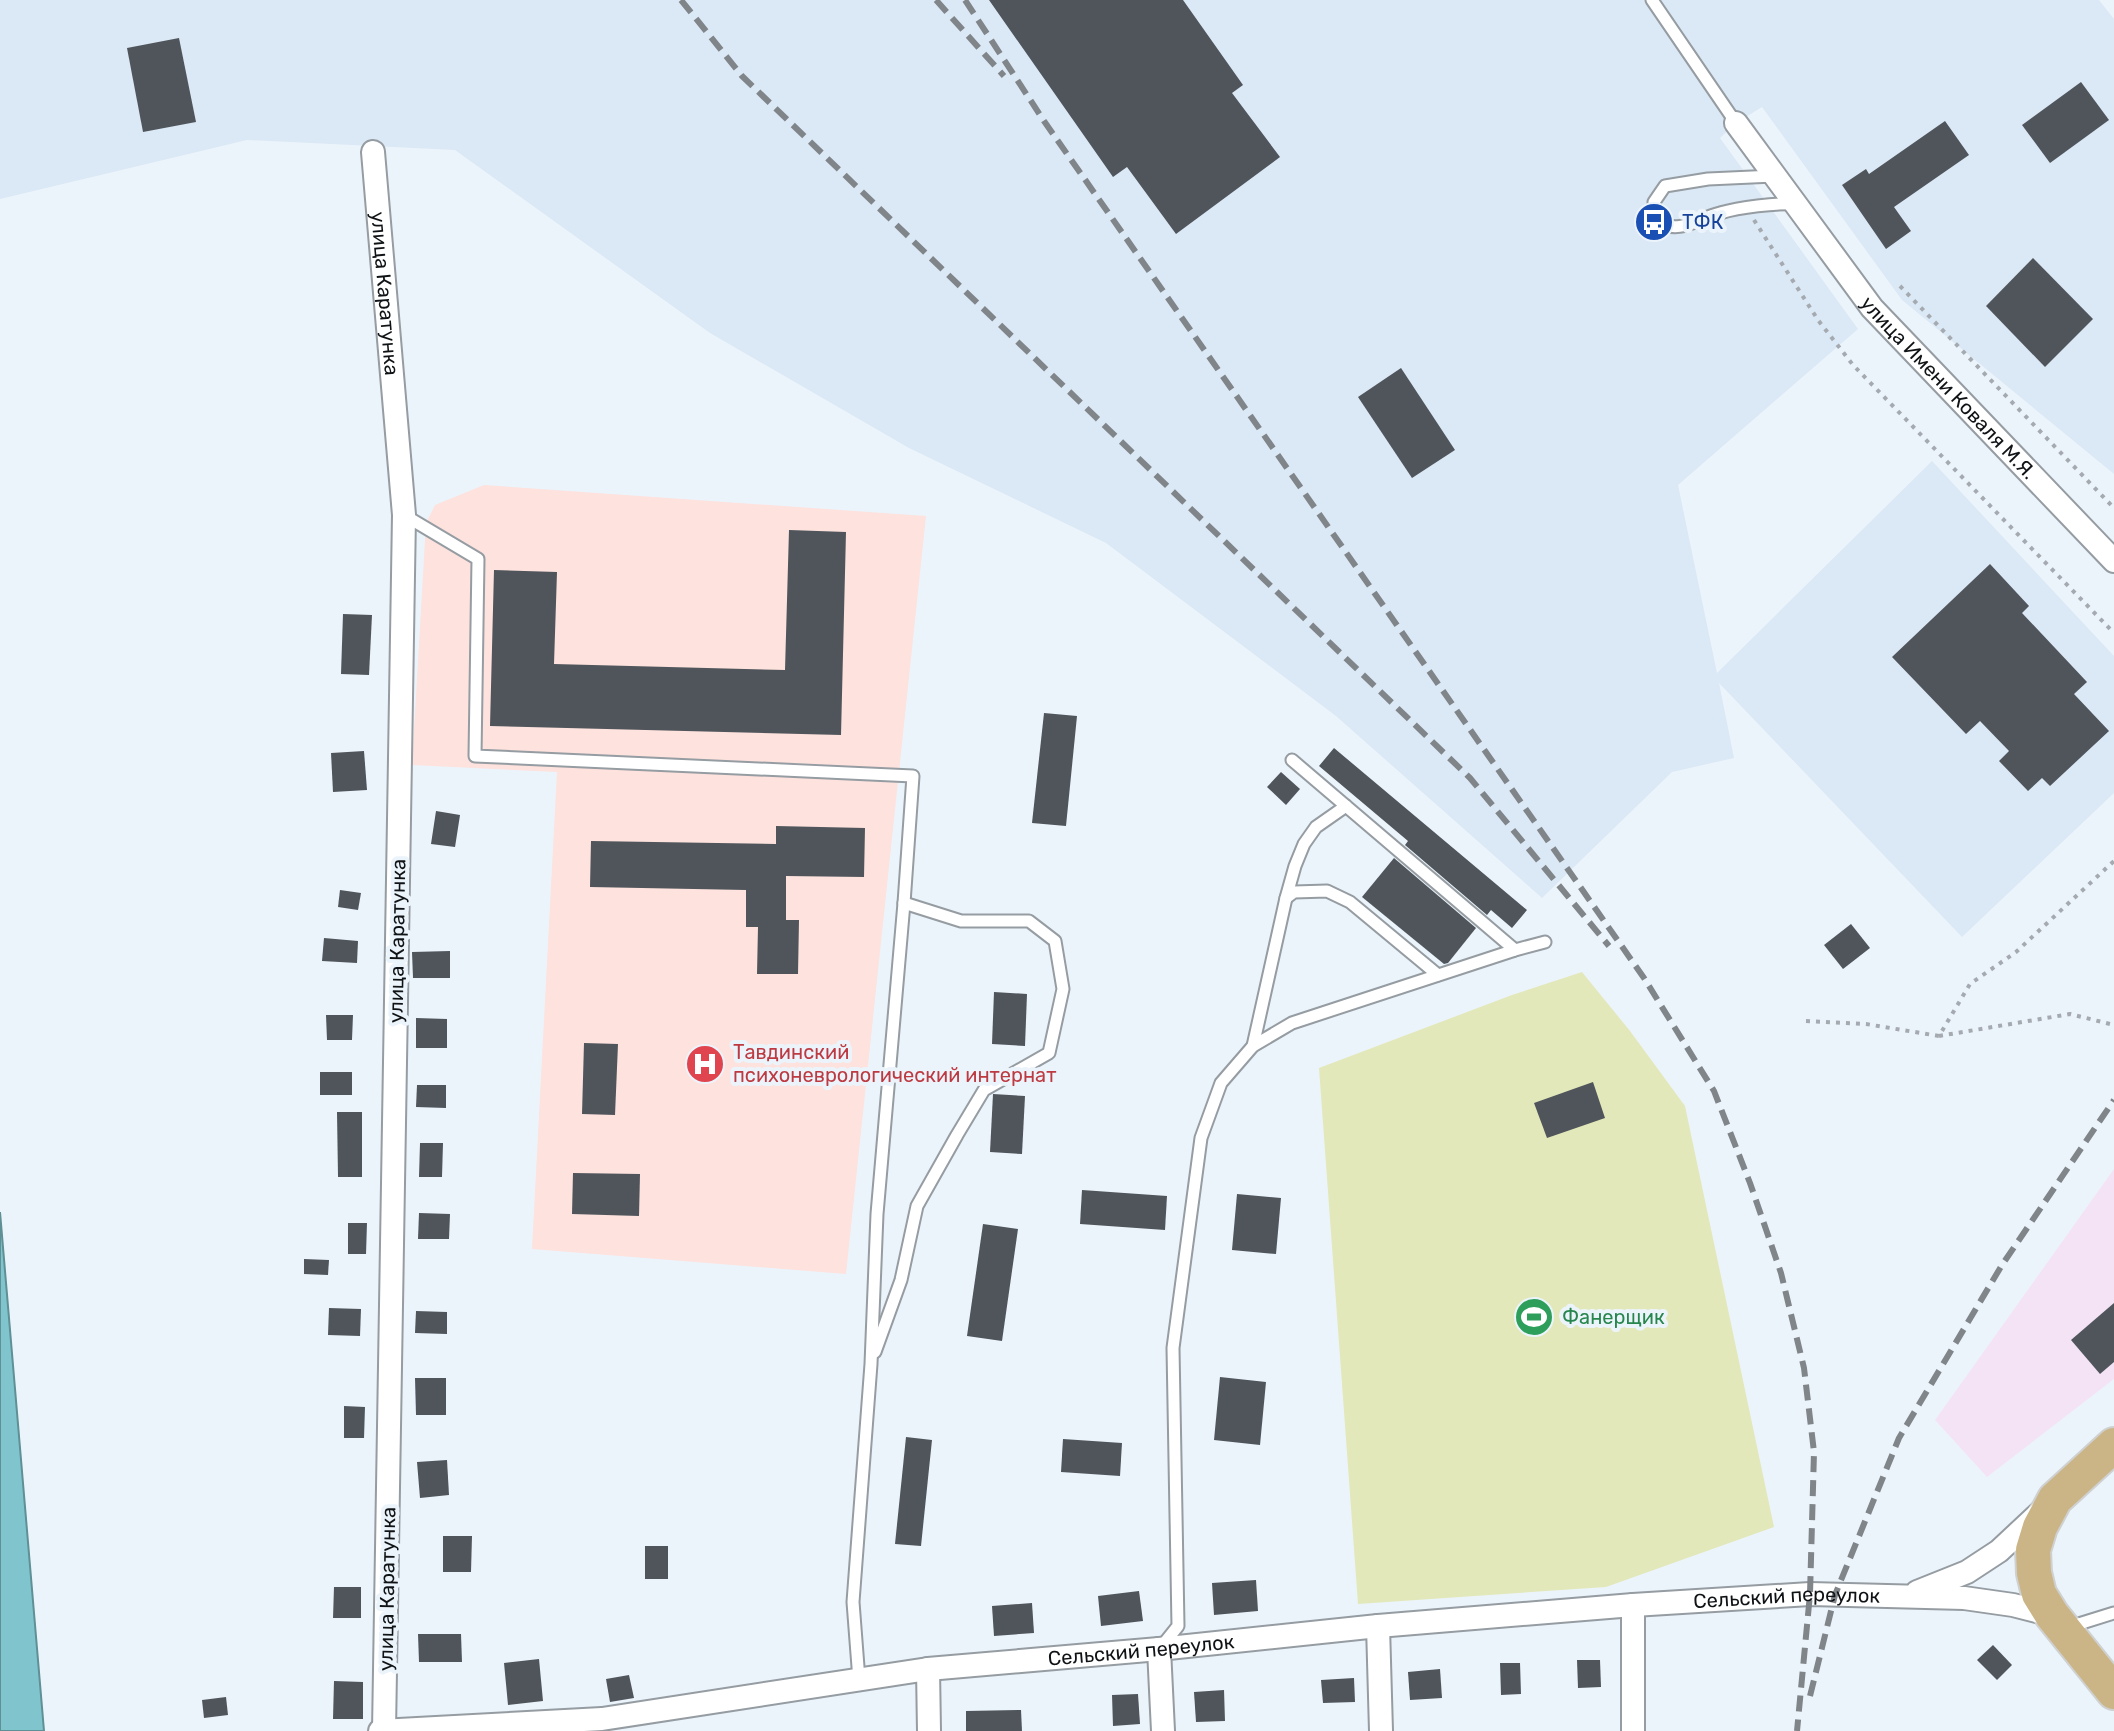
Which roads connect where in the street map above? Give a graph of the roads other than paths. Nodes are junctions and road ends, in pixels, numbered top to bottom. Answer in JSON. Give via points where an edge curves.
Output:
{"nodes":[{"id":1,"x":1652,"y":0,"type":"edge"},
{"id":2,"x":1736,"y":123,"type":"joint"},
{"id":3,"x":373,"y":152,"type":"dead end"},
{"id":4,"x":1775,"y":176,"type":"junction"},
{"id":5,"x":1797,"y":204,"type":"junction"},
{"id":6,"x":404,"y":515,"type":"junction"},
{"id":7,"x":2114,"y":561,"type":"edge"},
{"id":8,"x":1292,"y":760,"type":"dead end"},
{"id":9,"x":1346,"y":806,"type":"junction"},
{"id":10,"x":1286,"y":898,"type":"junction"},
{"id":11,"x":904,"y":903,"type":"junction"},
{"id":12,"x":1545,"y":942,"type":"dead end"},
{"id":13,"x":1515,"y":950,"type":"junction"},
{"id":14,"x":1438,"y":975,"type":"junction"},
{"id":15,"x":1253,"y":1046,"type":"junction"},
{"id":16,"x":871,"y":1364,"type":"junction"},
{"id":17,"x":2109,"y":1453,"type":"edge"},
{"id":18,"x":2055,"y":1499,"type":"junction"},
{"id":19,"x":1904,"y":1596,"type":"junction"},
{"id":20,"x":1633,"y":1605,"type":"junction"},
{"id":21,"x":2114,"y":1613,"type":"edge"},
{"id":22,"x":2057,"y":1622,"type":"junction"},
{"id":23,"x":1378,"y":1626,"type":"junction"},
{"id":24,"x":1159,"y":1649,"type":"junction"},
{"id":25,"x":928,"y":1669,"type":"junction"},
{"id":26,"x":859,"y":1680,"type":"junction"},
{"id":27,"x":2114,"y":1692,"type":"edge"},
{"id":28,"x":602,"y":1725,"type":"edge"},
{"id":29,"x":383,"y":1730,"type":"edge"},
{"id":30,"x":929,"y":1731,"type":"edge"},
{"id":31,"x":1163,"y":1731,"type":"edge"},
{"id":32,"x":1381,"y":1731,"type":"edge"},
{"id":33,"x":1633,"y":1731,"type":"edge"}],
"edges":[{"from":1,"to":2,"type":"lane"},
{"from":2,"to":4,"type":"street","name":"улица Имени Коваля М.Я."},
{"from":3,"to":6,"type":"street","name":"улица Каратунка"},
{"from":4,"to":5,"type":"street","name":"улица Имени Коваля М.Я."},
{"from":4,"to":5,"type":"lane","via":[[1665,186],[1654,202],[1654,222],[1685,227],[1721,212]]},
{"from":5,"to":7,"type":"street","name":"улица Имени Коваля М.Я.","via":[[1872,308]]},
{"from":6,"to":11,"type":"lane","via":[[478,559],[475,756],[913,776]]},
{"from":6,"to":29,"type":"street","name":"улица Каратунка"},
{"from":8,"to":9,"type":"lane"},
{"from":9,"to":10,"type":"lane","via":[[1316,827],[1304,844]]},
{"from":9,"to":13,"type":"lane"},
{"from":10,"to":14,"type":"lane","via":[[1294,892],[1327,891],[1350,902]]},
{"from":10,"to":15,"type":"lane"},
{"from":11,"to":16,"type":"lane","via":[[877,1214]]},
{"from":11,"to":16,"type":"lane","via":[[961,921],[1029,921],[1055,941],[1063,989],[1049,1053],[984,1090],[917,1206],[901,1280]]},
{"from":12,"to":13,"type":"lane"},
{"from":13,"to":14,"type":"lane"},
{"from":14,"to":15,"type":"lane","via":[[1292,1023]]},
{"from":15,"to":24,"type":"lane","via":[[1221,1083],[1201,1138],[1173,1348],[1178,1626]]},
{"from":16,"to":26,"type":"lane","via":[[853,1602]]},
{"from":17,"to":18,"type":"main road"},
{"from":18,"to":19,"type":"street","name":"Сельский переулок","via":[[1999,1551],[1967,1572]]},
{"from":18,"to":22,"type":"main road","via":[[2033,1550],[2039,1594]]},
{"from":19,"to":20,"type":"street","name":"Сельский переулок","via":[[1810,1594]]},
{"from":19,"to":22,"type":"street","name":"Сельский переулок","via":[[2013,1605]]},
{"from":20,"to":23,"type":"street","name":"Сельский переулок"},
{"from":20,"to":33,"type":"street"},
{"from":21,"to":22,"type":"lane"},
{"from":22,"to":27,"type":"main road"},
{"from":23,"to":24,"type":"street","name":"Сельский переулок"},
{"from":23,"to":32,"type":"street"},
{"from":24,"to":25,"type":"street","name":"Сельский переулок"},
{"from":24,"to":31,"type":"street"},
{"from":25,"to":26,"type":"street","name":"Сельский переулок"},
{"from":25,"to":30,"type":"street"},
{"from":26,"to":28,"type":"street","name":"Сельский переулок"},
{"from":28,"to":29,"type":"street","name":"Сельский переулок"}]}
